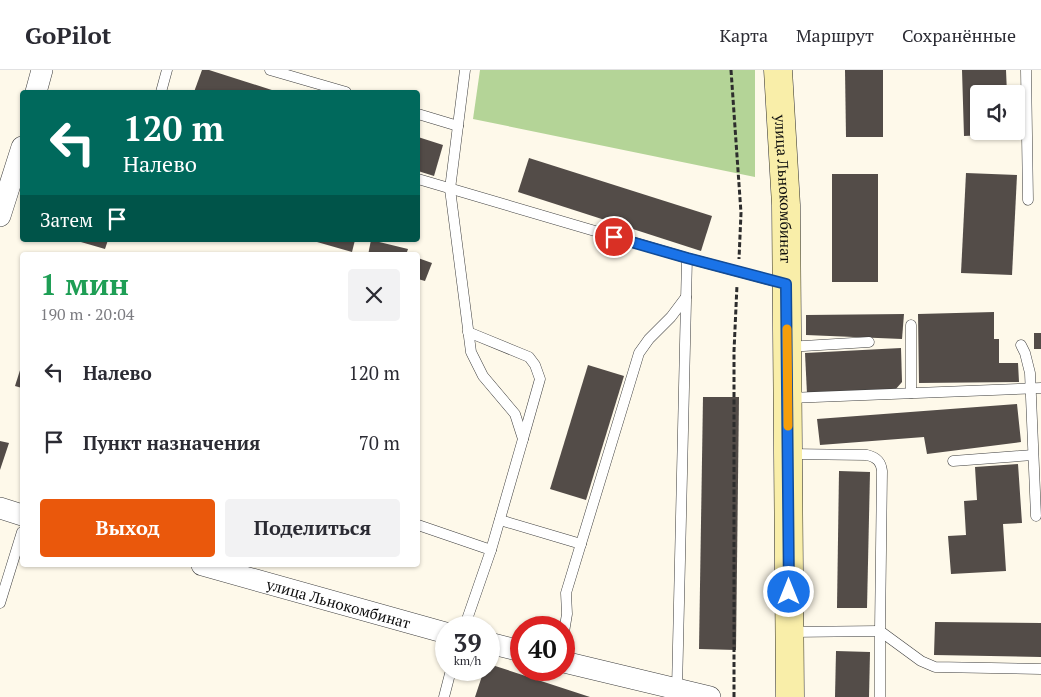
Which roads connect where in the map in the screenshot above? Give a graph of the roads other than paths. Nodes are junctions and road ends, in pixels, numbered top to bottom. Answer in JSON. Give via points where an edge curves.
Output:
{"nodes":[{"id":1,"x":42,"y":70,"type":"edge"},
{"id":2,"x":168,"y":70,"type":"edge"},
{"id":3,"x":270,"y":70,"type":"edge"},
{"id":4,"x":465,"y":70,"type":"edge"},
{"id":5,"x":778,"y":70,"type":"edge"},
{"id":6,"x":1026,"y":70,"type":"edge"},
{"id":7,"x":37,"y":90,"type":"edge"},
{"id":8,"x":162,"y":90,"type":"edge"},
{"id":9,"x":339,"y":90,"type":"edge"},
{"id":10,"x":420,"y":115,"type":"edge"},
{"id":11,"x":458,"y":126,"type":"junction"},
{"id":12,"x":20,"y":152,"type":"edge"},
{"id":13,"x":420,"y":180,"type":"edge"},
{"id":14,"x":450,"y":189,"type":"junction"},
{"id":15,"x":1028,"y":200,"type":"dead end"},
{"id":16,"x":0,"y":216,"type":"edge"},
{"id":17,"x":687,"y":258,"type":"junction"},
{"id":18,"x":786,"y":284,"type":"junction"},
{"id":19,"x":686,"y":296,"type":"junction"},
{"id":20,"x":911,"y":325,"type":"dead end"},
{"id":21,"x":468,"y":332,"type":"junction"},
{"id":22,"x":869,"y":342,"type":"dead end"},
{"id":23,"x":1020,"y":345,"type":"dead end"},
{"id":24,"x":787,"y":347,"type":"junction"},
{"id":25,"x":1036,"y":388,"type":"edge"},
{"id":26,"x":911,"y":393,"type":"junction"},
{"id":27,"x":788,"y":398,"type":"junction"},
{"id":28,"x":523,"y":439,"type":"junction"},
{"id":29,"x":788,"y":454,"type":"junction"},
{"id":30,"x":1033,"y":455,"type":"junction"},
{"id":31,"x":954,"y":461,"type":"dead end"},
{"id":32,"x":0,"y":508,"type":"edge"},
{"id":33,"x":20,"y":514,"type":"edge"},
{"id":34,"x":1036,"y":516,"type":"dead end"},
{"id":35,"x":500,"y":520,"type":"junction"},
{"id":36,"x":420,"y":526,"type":"edge"},
{"id":37,"x":20,"y":538,"type":"edge"},
{"id":38,"x":581,"y":544,"type":"junction"},
{"id":39,"x":491,"y":550,"type":"junction"},
{"id":40,"x":210,"y":567,"type":"edge"},
{"id":41,"x":0,"y":603,"type":"edge"},
{"id":42,"x":468,"y":616,"type":"edge"},
{"id":43,"x":567,"y":616,"type":"edge"},
{"id":44,"x":435,"y":629,"type":"edge"},
{"id":45,"x":880,"y":631,"type":"junction"},
{"id":46,"x":789,"y":632,"type":"junction"},
{"id":47,"x":575,"y":665,"type":"edge"},
{"id":48,"x":1041,"y":670,"type":"edge"},
{"id":49,"x":449,"y":681,"type":"edge"},
{"id":50,"x":677,"y":689,"type":"junction"},
{"id":51,"x":705,"y":696,"type":"edge"},
{"id":52,"x":444,"y":697,"type":"edge"},
{"id":53,"x":790,"y":697,"type":"edge"},
{"id":54,"x":880,"y":697,"type":"edge"}],
"edges":[{"from":1,"to":7,"type":"street"},
{"from":2,"to":8,"type":"lane"},
{"from":3,"to":9,"type":"lane"},
{"from":4,"to":11,"type":"lane"},
{"from":5,"to":18,"type":"street","name":"улица Льнокомбинат","via":[[786,205]]},
{"from":6,"to":15,"type":"lane"},
{"from":10,"to":11,"type":"lane"},
{"from":11,"to":14,"type":"lane"},
{"from":12,"to":16,"type":"street"},
{"from":13,"to":14,"type":"lane"},
{"from":14,"to":17,"type":"lane"},
{"from":14,"to":21,"type":"lane"},
{"from":17,"to":18,"type":"lane"},
{"from":17,"to":19,"type":"lane"},
{"from":18,"to":24,"type":"street","name":"улица Льнокомбинат"},
{"from":19,"to":38,"type":"lane","via":[[672,317],[639,353]]},
{"from":19,"to":50,"type":"lane"},
{"from":20,"to":26,"type":"lane"},
{"from":21,"to":28,"type":"lane","via":[[471,352],[483,376],[515,414]]},
{"from":21,"to":28,"type":"lane","via":[[529,357],[535,364],[540,379]]},
{"from":22,"to":24,"type":"lane"},
{"from":23,"to":25,"type":"lane"},
{"from":24,"to":27,"type":"street","name":"улица Льнокомбинат"},
{"from":25,"to":26,"type":"lane"},
{"from":25,"to":30,"type":"lane"},
{"from":26,"to":27,"type":"lane"},
{"from":27,"to":29,"type":"street","name":"улица Льнокомбинат"},
{"from":28,"to":35,"type":"lane"},
{"from":29,"to":45,"type":"lane","via":[[868,455],[880,462]]},
{"from":29,"to":46,"type":"street","name":"улица Льнокомбинат"},
{"from":30,"to":31,"type":"lane"},
{"from":30,"to":34,"type":"lane"},
{"from":32,"to":33,"type":"street"},
{"from":35,"to":38,"type":"lane"},
{"from":35,"to":39,"type":"lane"},
{"from":36,"to":39,"type":"lane"},
{"from":37,"to":41,"type":"lane"},
{"from":38,"to":43,"type":"lane","via":[[566,593]]},
{"from":39,"to":42,"type":"lane"},
{"from":40,"to":44,"type":"street","name":"улица Льнокомбинат"},
{"from":45,"to":46,"type":"lane"},
{"from":45,"to":48,"type":"lane","via":[[921,661],[935,667]]},
{"from":45,"to":54,"type":"lane"},
{"from":46,"to":53,"type":"street","name":"улица Льнокомбинат"},
{"from":47,"to":50,"type":"street"},
{"from":49,"to":52,"type":"lane"},
{"from":50,"to":51,"type":"street"}]}
